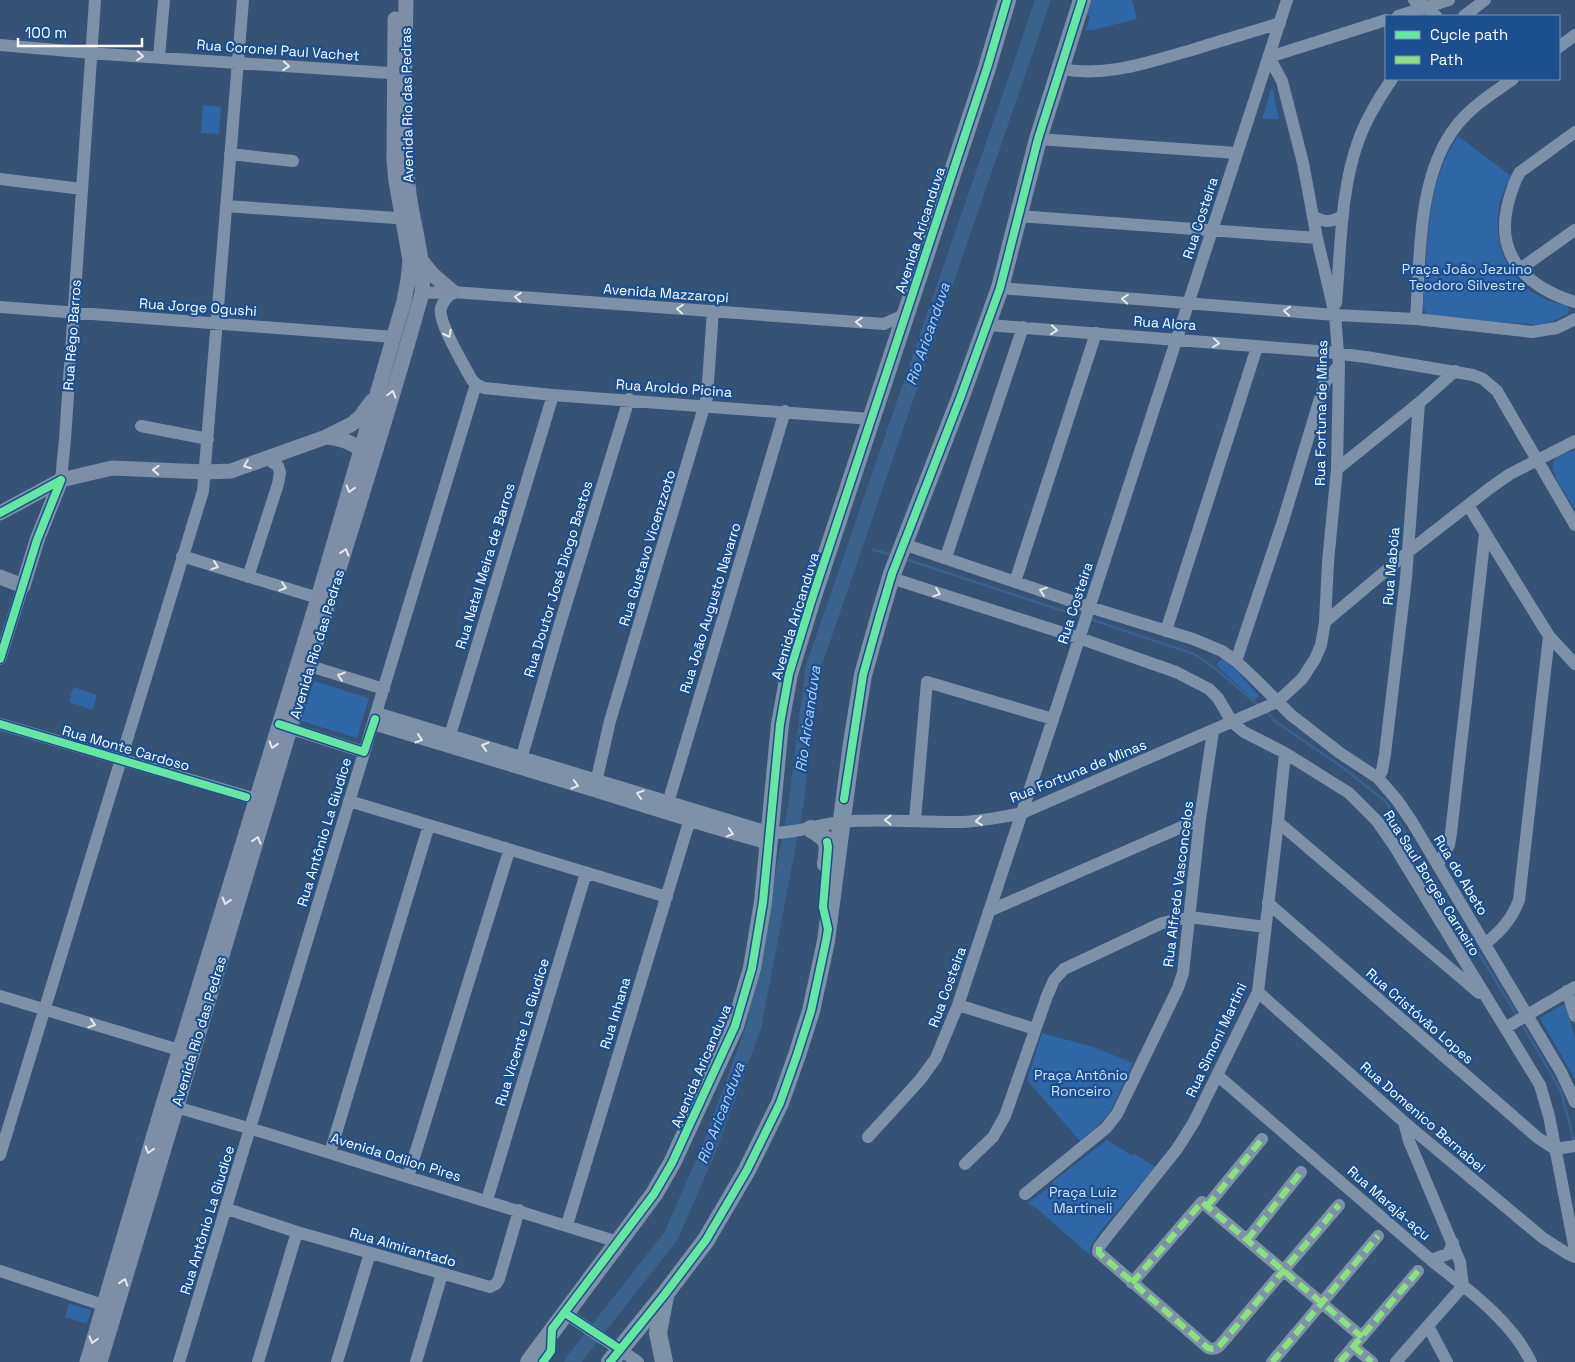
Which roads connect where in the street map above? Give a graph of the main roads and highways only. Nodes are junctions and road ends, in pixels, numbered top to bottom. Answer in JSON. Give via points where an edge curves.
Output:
{"nodes":[{"id":1,"x":396,"y":0,"type":"edge"},
{"id":2,"x":406,"y":0,"type":"edge"},
{"id":3,"x":1007,"y":0,"type":"edge"},
{"id":4,"x":1082,"y":0,"type":"edge"},
{"id":5,"x":399,"y":74,"type":"junction"},
{"id":6,"x":407,"y":218,"type":"junction"},
{"id":7,"x":420,"y":259,"type":"junction"},
{"id":8,"x":453,"y":292,"type":"road end"},
{"id":9,"x":422,"y":293,"type":"junction"},
{"id":10,"x":404,"y":301,"type":"junction"},
{"id":11,"x":379,"y":392,"type":"junction"},
{"id":12,"x":326,"y":437,"type":"junction"},
{"id":13,"x":362,"y":451,"type":"junction"},
{"id":14,"x":372,"y":465,"type":"junction"},
{"id":15,"x":61,"y":480,"type":"junction"},
{"id":16,"x":0,"y":513,"type":"edge"},
{"id":17,"x":0,"y":577,"type":"edge"},
{"id":18,"x":304,"y":664,"type":"junction"},
{"id":19,"x":826,"y":829,"type":"junction"},
{"id":20,"x":828,"y":929,"type":"junction"},
{"id":21,"x":665,"y":1294,"type":"junction"},
{"id":22,"x":110,"y":1306,"type":"junction"},
{"id":23,"x":552,"y":1329,"type":"junction"},
{"id":24,"x":624,"y":1356,"type":"edge"},
{"id":25,"x":87,"y":1362,"type":"edge"},
{"id":26,"x":100,"y":1362,"type":"edge"},
{"id":27,"x":529,"y":1362,"type":"edge"},
{"id":28,"x":543,"y":1362,"type":"edge"},
{"id":29,"x":664,"y":1362,"type":"edge"}],
"edges":[{"from":1,"to":5,"type":"main road","name":"Avenida Rio das Pedras"},
{"from":2,"to":5,"type":"main road","name":"Avenida Rio das Pedras"},
{"from":3,"to":23,"type":"highway","name":"Avenida Aricanduva","via":[[789,674],[780,724],[775,837],[752,968],[735,1026],[672,1163],[654,1194]]},
{"from":4,"to":19,"type":"highway","via":[[1038,139],[1000,288],[891,576]]},
{"from":5,"to":6,"type":"main road","name":"Avenida Rio das Pedras"},
{"from":6,"to":7,"type":"main road","name":"Avenida Rio das Pedras"},
{"from":6,"to":10,"type":"main road","name":"Avenida Rio das Pedras","via":[[410,260]]},
{"from":7,"to":8,"type":"main road"},
{"from":7,"to":9,"type":"main road","name":"Avenida Rio das Pedras"},
{"from":9,"to":10,"type":"main road"},
{"from":14,"to":9,"type":"main road","name":"Avenida Rio das Pedras","one_way":true},
{"from":10,"to":11,"type":"main road","name":"Avenida Rio das Pedras"},
{"from":11,"to":12,"type":"main road","via":[[352,424]]},
{"from":11,"to":13,"type":"main road","name":"Avenida Rio das Pedras"},
{"from":12,"to":13,"type":"main road","via":[[348,441]]},
{"from":12,"to":15,"type":"main road","one_way":true,"via":[[231,471],[112,468]]},
{"from":13,"to":14,"type":"main road"},
{"from":13,"to":18,"type":"main road","name":"Avenida Rio das Pedras","one_way":true,"via":[[318,598]]},
{"from":18,"to":14,"type":"main road","name":"Avenida Rio das Pedras","one_way":true},
{"from":15,"to":16,"type":"main road"},
{"from":15,"to":17,"type":"main road","name":"Rua Rêgo Barros","via":[[23,586]]},
{"from":18,"to":22,"type":"main road","name":"Avenida Rio das Pedras"},
{"from":19,"to":20,"type":"highway"},
{"from":19,"to":20,"type":"highway","via":[[828,847],[823,907]]},
{"from":20,"to":21,"type":"highway","via":[[811,1011],[780,1103],[747,1170],[706,1240]]},
{"from":21,"to":24,"type":"highway"},
{"from":21,"to":29,"type":"highway","via":[[658,1333]]},
{"from":22,"to":25,"type":"main road","name":"Avenida Rio das Pedras","one_way":true},
{"from":22,"to":26,"type":"main road","name":"Avenida Rio das Pedras"},
{"from":23,"to":27,"type":"highway","name":"Avenida Aricanduva"},
{"from":23,"to":28,"type":"highway","via":[[550,1351]]}]}
